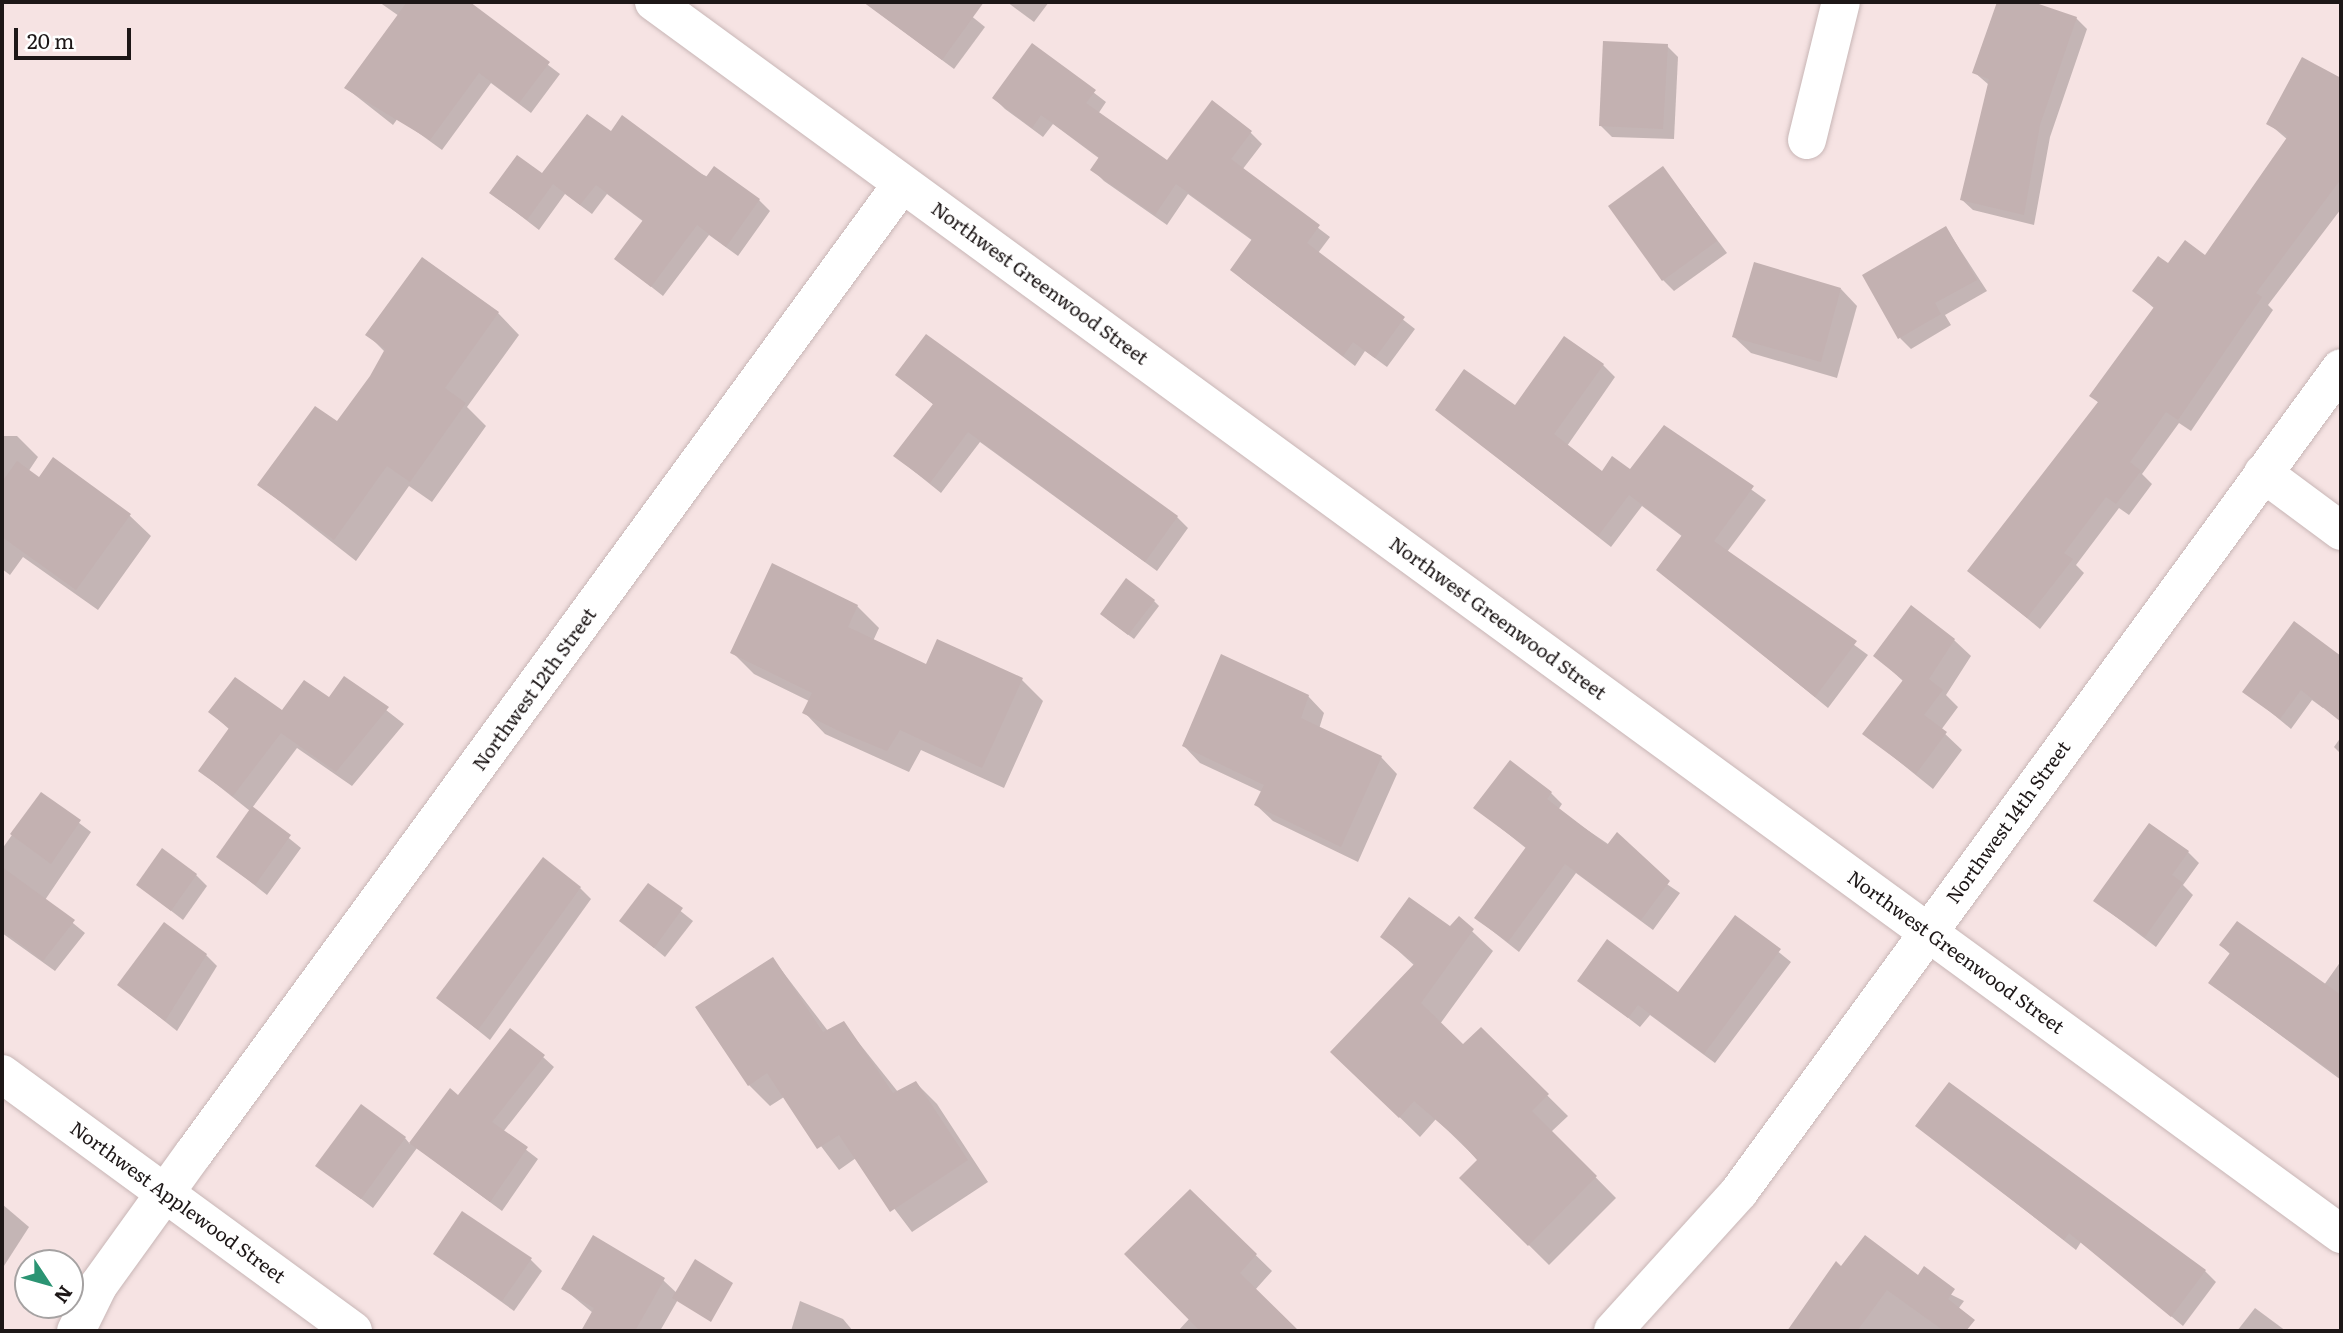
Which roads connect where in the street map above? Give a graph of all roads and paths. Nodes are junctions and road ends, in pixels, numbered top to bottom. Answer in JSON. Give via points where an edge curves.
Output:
{"nodes":[{"id":1,"x":654,"y":2,"type":"edge"},
{"id":2,"x":1841,"y":2,"type":"edge"},
{"id":3,"x":1807,"y":140,"type":"dead end"},
{"id":4,"x":902,"y":184,"type":"junction"},
{"id":5,"x":2341,"y":368,"type":"edge"},
{"id":6,"x":2263,"y":473,"type":"junction"},
{"id":7,"x":2341,"y":531,"type":"edge"},
{"id":8,"x":1927,"y":932,"type":"junction"},
{"id":9,"x":2,"y":1074,"type":"edge"},
{"id":10,"x":165,"y":1194,"type":"junction"},
{"id":11,"x":2341,"y":1234,"type":"edge"},
{"id":12,"x":76,"y":1331,"type":"edge"},
{"id":13,"x":353,"y":1331,"type":"edge"},
{"id":14,"x":1612,"y":1331,"type":"edge"}],
"edges":[{"from":1,"to":4,"type":"street","name":"Northwest Greenwood Street"},
{"from":2,"to":3,"type":"street"},
{"from":4,"to":8,"type":"street","name":"Northwest Greenwood Street"},
{"from":4,"to":10,"type":"street","name":"Northwest 12th Street"},
{"from":5,"to":6,"type":"street","name":"Northwest 14th Street"},
{"from":6,"to":7,"type":"street"},
{"from":6,"to":8,"type":"street","name":"Northwest 14th Street"},
{"from":8,"to":11,"type":"street","name":"Northwest Greenwood Street"},
{"from":8,"to":14,"type":"street","name":"Northwest 14th Street","via":[[1739,1192]]},
{"from":9,"to":10,"type":"street","name":"Northwest Applewood Street"},
{"from":10,"to":12,"type":"street","name":"Northwest 12th Street","via":[[98,1286]]},
{"from":10,"to":13,"type":"street","name":"Northwest Applewood Street"}]}
